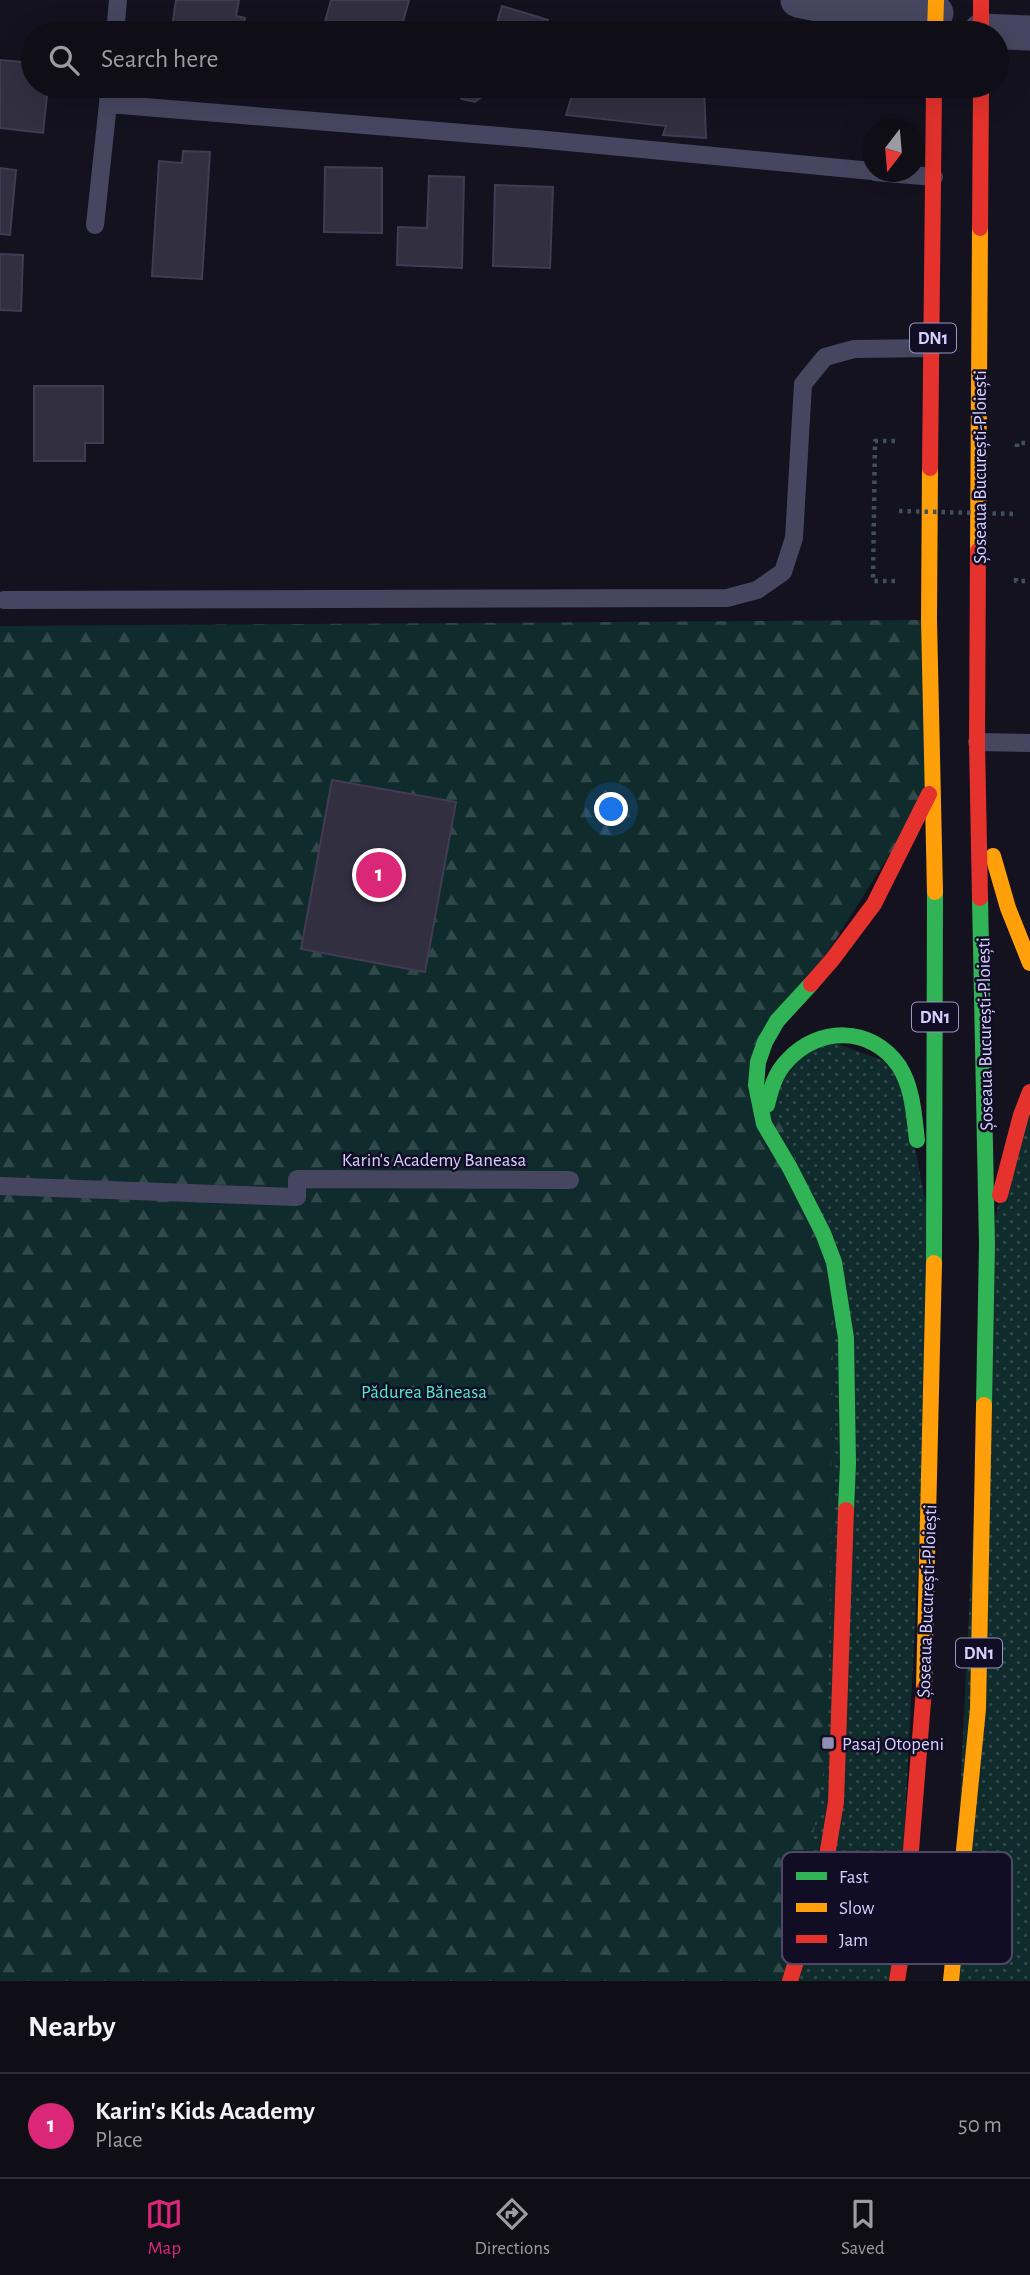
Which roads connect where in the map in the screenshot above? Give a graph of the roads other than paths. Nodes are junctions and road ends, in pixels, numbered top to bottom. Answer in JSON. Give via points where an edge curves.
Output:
{"nodes":[{"id":1,"x":118,"y":0,"type":"edge"},
{"id":2,"x":798,"y":0,"type":"edge"},
{"id":3,"x":935,"y":15,"type":"edge"},
{"id":4,"x":116,"y":21,"type":"edge"},
{"id":5,"x":1009,"y":28,"type":"edge"},
{"id":6,"x":1030,"y":33,"type":"edge"},
{"id":7,"x":108,"y":98,"type":"edge"},
{"id":8,"x":934,"y":98,"type":"edge"},
{"id":9,"x":981,"y":98,"type":"edge"},
{"id":10,"x":107,"y":104,"type":"junction"},
{"id":11,"x":862,"y":170,"type":"edge"},
{"id":12,"x":925,"y":176,"type":"edge"},
{"id":13,"x":933,"y":177,"type":"junction"},
{"id":14,"x":95,"y":225,"type":"dead end"},
{"id":15,"x":933,"y":348,"type":"junction"},
{"id":16,"x":4,"y":600,"type":"dead end"},
{"id":17,"x":977,"y":742,"type":"junction"},
{"id":18,"x":1030,"y":743,"type":"edge"},
{"id":19,"x":931,"y":789,"type":"junction"},
{"id":20,"x":978,"y":805,"type":"junction"},
{"id":21,"x":1008,"y":908,"type":"junction"},
{"id":22,"x":1030,"y":908,"type":"edge"},
{"id":23,"x":1030,"y":963,"type":"edge"},
{"id":24,"x":1030,"y":1092,"type":"edge"},
{"id":25,"x":764,"y":1124,"type":"junction"},
{"id":26,"x":570,"y":1180,"type":"dead end"},
{"id":27,"x":0,"y":1186,"type":"edge"},
{"id":28,"x":933,"y":1245,"type":"junction"},
{"id":29,"x":987,"y":1245,"type":"junction"},
{"id":30,"x":828,"y":1852,"type":"edge"},
{"id":31,"x":911,"y":1852,"type":"edge"},
{"id":32,"x":964,"y":1852,"type":"edge"},
{"id":33,"x":795,"y":1964,"type":"edge"},
{"id":34,"x":790,"y":1981,"type":"edge"}],
"edges":[{"from":1,"to":4,"type":"lane"},
{"from":2,"to":3,"type":"street","via":[[843,9]]},
{"from":5,"to":6,"type":"street"},
{"from":7,"to":10,"type":"lane"},
{"from":8,"to":13,"type":"highway","name":"Șoseaua București-Ploiești","number":"DN1"},
{"from":9,"to":17,"type":"highway","name":"Șoseaua București-Ploiești","number":"DN1"},
{"from":10,"to":11,"type":"lane"},
{"from":10,"to":14,"type":"lane"},
{"from":12,"to":13,"type":"lane"},
{"from":13,"to":15,"type":"highway","name":"Șoseaua București-Ploiești","number":"DN1"},
{"from":15,"to":16,"type":"lane","via":[[853,349],[825,357],[803,384],[794,537],[783,572],[757,590],[737,596]]},
{"from":15,"to":19,"type":"highway","name":"Șoseaua București-Ploiești","number":"DN1"},
{"from":17,"to":18,"type":"lane"},
{"from":17,"to":20,"type":"highway","name":"Șoseaua București-Ploiești","number":"DN1"},
{"from":19,"to":25,"type":"highway","via":[[867,914],[777,1021],[765,1042],[756,1085]]},
{"from":19,"to":28,"type":"highway","name":"Șoseaua București-Ploiești","number":"DN1","via":[[936,961]]},
{"from":20,"to":21,"type":"highway"},
{"from":20,"to":29,"type":"highway","name":"Șoseaua București-Ploiești","number":"DN1"},
{"from":21,"to":22,"type":"lane"},
{"from":21,"to":23,"type":"highway"},
{"from":24,"to":29,"type":"highway"},
{"from":25,"to":28,"type":"highway","via":[[775,1076],[800,1045],[839,1035],[859,1037],[887,1053],[899,1066],[912,1099]]},
{"from":25,"to":30,"type":"highway","via":[[834,1262],[846,1338],[849,1400],[836,1802]]},
{"from":26,"to":27,"type":"lane","name":"Karin's Academy Baneasa","via":[[297,1179],[297,1197]]},
{"from":28,"to":31,"type":"highway","name":"Șoseaua București-Ploiești","number":"DN1","via":[[924,1706]]},
{"from":29,"to":32,"type":"highway","name":"Șoseaua București-Ploiești","number":"DN1","via":[[978,1709]]},
{"from":33,"to":34,"type":"highway"}]}
